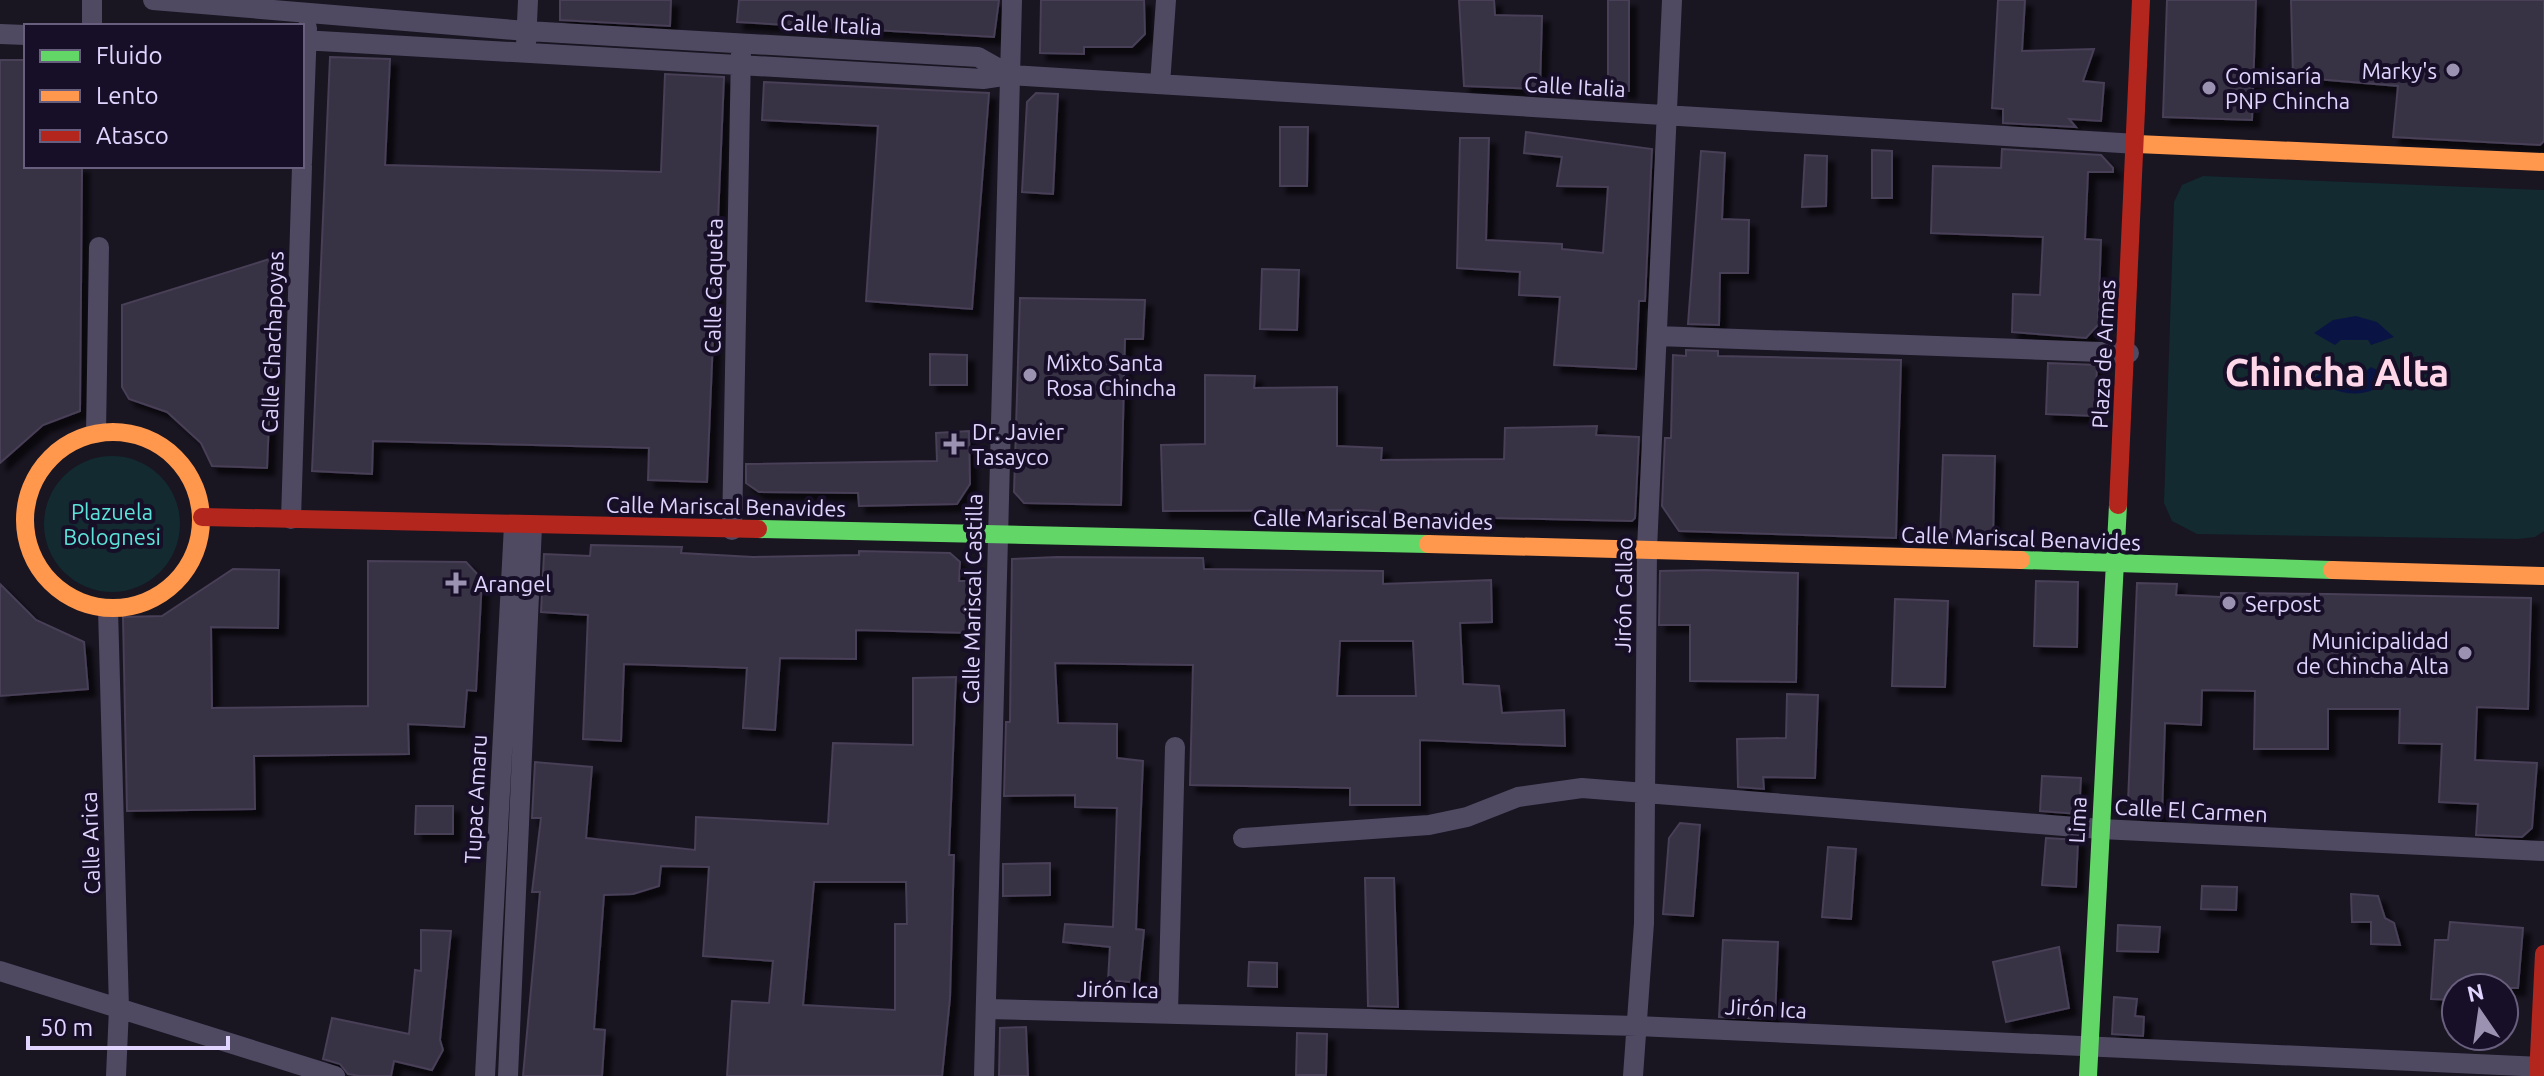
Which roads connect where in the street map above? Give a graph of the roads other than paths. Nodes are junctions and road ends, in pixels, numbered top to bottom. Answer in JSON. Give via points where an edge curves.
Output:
{"nodes":[{"id":1,"x":92,"y":0,"type":"edge"},
{"id":2,"x":153,"y":0,"type":"edge"},
{"id":3,"x":528,"y":0,"type":"edge"},
{"id":4,"x":1012,"y":0,"type":"edge"},
{"id":5,"x":1166,"y":0,"type":"edge"},
{"id":6,"x":1672,"y":0,"type":"edge"},
{"id":7,"x":2141,"y":0,"type":"edge"},
{"id":8,"x":308,"y":6,"type":"edge"},
{"id":9,"x":92,"y":24,"type":"edge"},
{"id":10,"x":527,"y":31,"type":"junction"},
{"id":11,"x":0,"y":34,"type":"edge"},
{"id":12,"x":24,"y":35,"type":"edge"},
{"id":13,"x":304,"y":40,"type":"edge"},
{"id":14,"x":741,"y":43,"type":"junction"},
{"id":15,"x":526,"y":53,"type":"junction"},
{"id":16,"x":741,"y":65,"type":"junction"},
{"id":17,"x":1010,"y":75,"type":"junction"},
{"id":18,"x":1160,"y":84,"type":"junction"},
{"id":19,"x":1667,"y":115,"type":"junction"},
{"id":20,"x":2137,"y":144,"type":"junction"},
{"id":21,"x":2544,"y":162,"type":"edge"},
{"id":22,"x":302,"y":168,"type":"edge"},
{"id":23,"x":99,"y":247,"type":"dead end"},
{"id":24,"x":1657,"y":336,"type":"junction"},
{"id":25,"x":2129,"y":353,"type":"junction"},
{"id":26,"x":96,"y":433,"type":"junction"},
{"id":27,"x":202,"y":517,"type":"junction"},
{"id":28,"x":291,"y":519,"type":"junction"},
{"id":29,"x":0,"y":525,"type":"edge"},
{"id":30,"x":523,"y":525,"type":"junction"},
{"id":31,"x":24,"y":526,"type":"junction"},
{"id":32,"x":732,"y":530,"type":"junction"},
{"id":33,"x":997,"y":535,"type":"junction"},
{"id":34,"x":1647,"y":549,"type":"junction"},
{"id":35,"x":2114,"y":566,"type":"junction"},
{"id":36,"x":2544,"y":576,"type":"edge"},
{"id":37,"x":108,"y":609,"type":"junction"},
{"id":38,"x":1175,"y":747,"type":"dead end"},
{"id":39,"x":1646,"y":791,"type":"junction"},
{"id":40,"x":2101,"y":829,"type":"junction"},
{"id":41,"x":1243,"y":838,"type":"dead end"},
{"id":42,"x":2544,"y":851,"type":"edge"},
{"id":43,"x":2544,"y":954,"type":"edge"},
{"id":44,"x":0,"y":971,"type":"edge"},
{"id":45,"x":119,"y":1008,"type":"junction"},
{"id":46,"x":986,"y":1009,"type":"junction"},
{"id":47,"x":1168,"y":1014,"type":"junction"},
{"id":48,"x":1637,"y":1026,"type":"junction"},
{"id":49,"x":2090,"y":1046,"type":"junction"},
{"id":50,"x":2540,"y":1070,"type":"edge"},
{"id":51,"x":116,"y":1076,"type":"edge"},
{"id":52,"x":335,"y":1076,"type":"edge"},
{"id":53,"x":485,"y":1076,"type":"edge"},
{"id":54,"x":508,"y":1076,"type":"edge"},
{"id":55,"x":984,"y":1076,"type":"edge"},
{"id":56,"x":1633,"y":1076,"type":"edge"},
{"id":57,"x":2088,"y":1076,"type":"edge"}],
"edges":[{"from":1,"to":9,"type":"street"},
{"from":2,"to":8,"type":"street","name":"Calle Italia"},
{"from":3,"to":10,"type":"street"},
{"from":4,"to":17,"type":"street","name":"Calle Mariscal Castilla"},
{"from":5,"to":18,"type":"street"},
{"from":6,"to":19,"type":"street","name":"Jirón Callao"},
{"from":7,"to":20,"type":"main road","name":"Plaza de Armas"},
{"from":8,"to":10,"type":"street","name":"Calle Italia"},
{"from":8,"to":13,"type":"street","name":"Calle Chachapoyas"},
{"from":10,"to":14,"type":"street","name":"Calle Italia"},
{"from":10,"to":15,"type":"street"},
{"from":11,"to":12,"type":"street"},
{"from":13,"to":15,"type":"street","name":"Calle Italia"},
{"from":14,"to":16,"type":"street","name":"Calle Caqueta"},
{"from":14,"to":17,"type":"street","name":"Calle Italia","via":[[978,57]]},
{"from":15,"to":16,"type":"street","name":"Calle Italia"},
{"from":16,"to":17,"type":"street","name":"Calle Italia","via":[[983,79]]},
{"from":16,"to":32,"type":"street","name":"Calle Caqueta"},
{"from":17,"to":18,"type":"street","name":"Calle Italia"},
{"from":17,"to":33,"type":"street","name":"Calle Mariscal Castilla"},
{"from":18,"to":19,"type":"street","name":"Calle Italia"},
{"from":19,"to":20,"type":"street","name":"Calle Italia"},
{"from":19,"to":24,"type":"street","name":"Jirón Callao"},
{"from":20,"to":21,"type":"main road"},
{"from":20,"to":25,"type":"main road","name":"Plaza de Armas"},
{"from":22,"to":28,"type":"street","name":"Calle Chachapoyas"},
{"from":23,"to":26,"type":"street"},
{"from":24,"to":25,"type":"street"},
{"from":24,"to":34,"type":"street","name":"Jirón Callao"},
{"from":25,"to":35,"type":"main road","name":"Plaza de Armas"},
{"from":26,"to":27,"type":"main road","via":[[122,432],[169,451],[198,492]]},
{"from":26,"to":31,"type":"main road","via":[[71,441],[50,456],[26,500]]},
{"from":27,"to":28,"type":"main road","name":"Calle Mariscal Benavides"},
{"from":27,"to":37,"type":"main road","via":[[198,546],[185,572],[164,593],[137,605]]},
{"from":28,"to":30,"type":"main road","name":"Calle Mariscal Benavides"},
{"from":29,"to":31,"type":"main road"},
{"from":30,"to":32,"type":"main road","name":"Calle Mariscal Benavides"},
{"from":30,"to":53,"type":"street","name":"Tupac Amaru"},
{"from":30,"to":54,"type":"street","name":"Tupac Amaru"},
{"from":31,"to":37,"type":"main road","via":[[35,562],[60,592]]},
{"from":32,"to":33,"type":"main road","name":"Calle Mariscal Benavides"},
{"from":33,"to":34,"type":"main road","name":"Calle Mariscal Benavides"},
{"from":33,"to":46,"type":"street","name":"Calle Mariscal Castilla"},
{"from":34,"to":35,"type":"main road","name":"Calle Mariscal Benavides"},
{"from":34,"to":39,"type":"street","name":"Jirón Callao"},
{"from":35,"to":36,"type":"main road","name":"Calle Mariscal Benavides"},
{"from":35,"to":40,"type":"main road","name":"Lima"},
{"from":37,"to":45,"type":"street","name":"Calle Arica"},
{"from":38,"to":47,"type":"street"},
{"from":39,"to":40,"type":"street","name":"Calle El Carmen"},
{"from":39,"to":41,"type":"street","name":"Calle El Carmen","via":[[1544,791],[1429,825]]},
{"from":39,"to":48,"type":"street","name":"Jirón Callao"},
{"from":40,"to":42,"type":"street","name":"Calle El Carmen"},
{"from":40,"to":49,"type":"main road","name":"Lima"},
{"from":43,"to":50,"type":"main road"},
{"from":44,"to":45,"type":"street"},
{"from":45,"to":51,"type":"street","name":"Calle Arica"},
{"from":45,"to":52,"type":"street"},
{"from":46,"to":47,"type":"street","name":"Jirón Ica"},
{"from":46,"to":55,"type":"street","name":"Calle Mariscal Castilla"},
{"from":47,"to":48,"type":"street","name":"Jirón Ica"},
{"from":48,"to":49,"type":"street","name":"Jirón Ica"},
{"from":48,"to":56,"type":"street","name":"Jirón Callao"},
{"from":49,"to":50,"type":"street","name":"Jirón Ica"},
{"from":49,"to":57,"type":"main road","name":"Lima"}]}
